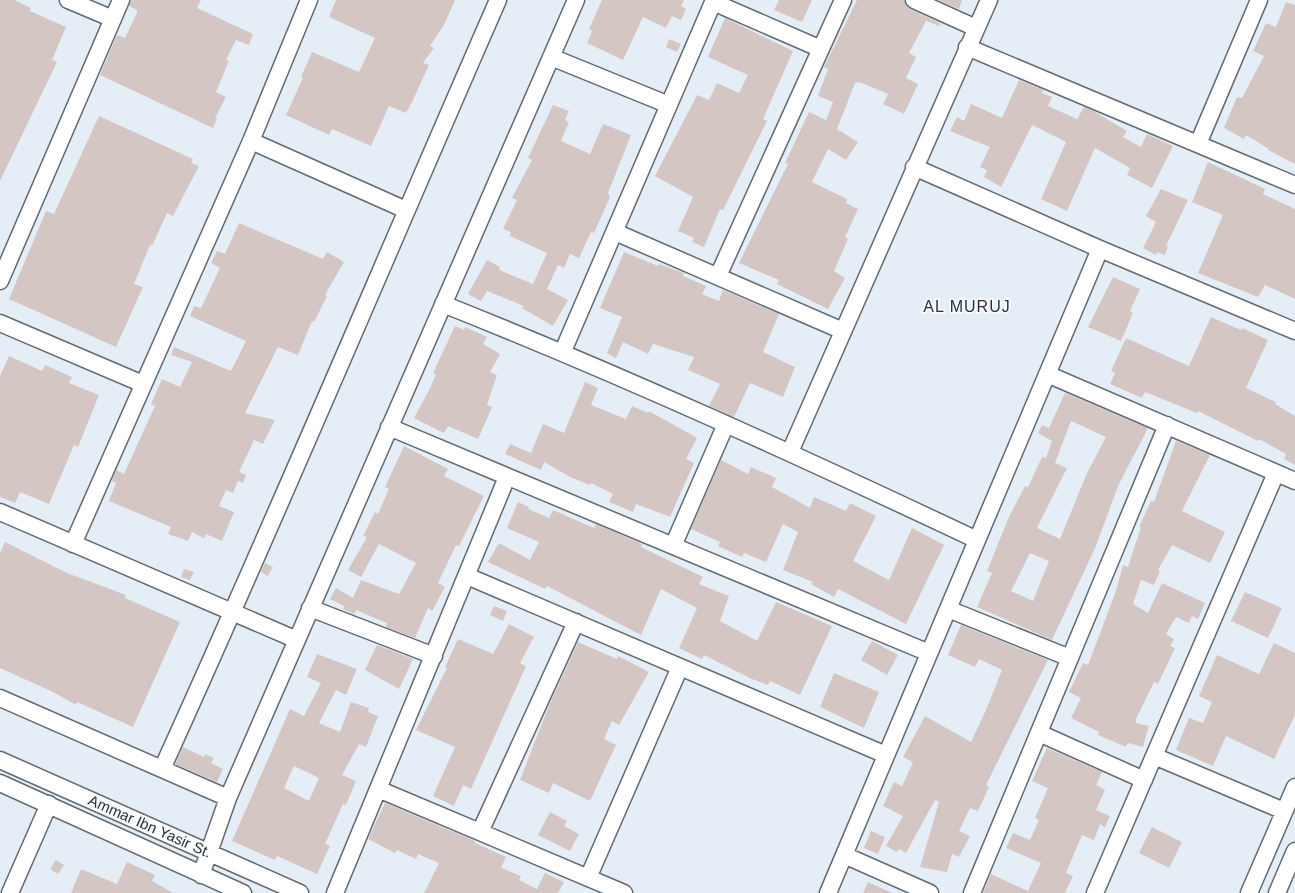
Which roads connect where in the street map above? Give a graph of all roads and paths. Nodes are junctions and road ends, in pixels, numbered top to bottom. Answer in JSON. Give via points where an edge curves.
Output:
{"nodes":[{"id":1,"x":68,"y":0,"type":"edge"},
{"id":2,"x":121,"y":0,"type":"edge"},
{"id":3,"x":309,"y":0,"type":"edge"},
{"id":4,"x":498,"y":0,"type":"edge"},
{"id":5,"x":576,"y":0,"type":"edge"},
{"id":6,"x":843,"y":0,"type":"edge"},
{"id":7,"x":914,"y":0,"type":"edge"},
{"id":8,"x":988,"y":0,"type":"edge"},
{"id":9,"x":1259,"y":0,"type":"edge"},
{"id":10,"x":714,"y":1,"type":"edge"},
{"id":11,"x":113,"y":19,"type":"junction"},
{"id":12,"x":976,"y":28,"type":"junction"},
{"id":13,"x":967,"y":47,"type":"junction"},
{"id":14,"x":821,"y":49,"type":"junction"},
{"id":15,"x":551,"y":57,"type":"junction"},
{"id":16,"x":669,"y":105,"type":"junction"},
{"id":17,"x":250,"y":141,"type":"junction"},
{"id":18,"x":1198,"y":144,"type":"junction"},
{"id":19,"x":914,"y":167,"type":"junction"},
{"id":20,"x":1295,"y":185,"type":"edge"},
{"id":21,"x":406,"y":210,"type":"junction"},
{"id":22,"x":614,"y":232,"type":"junction"},
{"id":23,"x":1100,"y":249,"type":"junction"},
{"id":24,"x":718,"y":276,"type":"junction"},
{"id":25,"x":0,"y":281,"type":"edge"},
{"id":26,"x":443,"y":304,"type":"junction"},
{"id":27,"x":0,"y":323,"type":"edge"},
{"id":28,"x":842,"y":331,"type":"junction"},
{"id":29,"x":1295,"y":331,"type":"edge"},
{"id":30,"x":563,"y":351,"type":"junction"},
{"id":31,"x":1048,"y":374,"type":"junction"},
{"id":32,"x":143,"y":384,"type":"junction"},
{"id":33,"x":726,"y":424,"type":"junction"},
{"id":34,"x":1167,"y":425,"type":"junction"},
{"id":35,"x":388,"y":427,"type":"junction"},
{"id":36,"x":790,"y":452,"type":"junction"},
{"id":37,"x":1276,"y":473,"type":"junction"},
{"id":38,"x":507,"y":477,"type":"junction"},
{"id":39,"x":1295,"y":481,"type":"edge"},
{"id":40,"x":0,"y":512,"type":"edge"},
{"id":41,"x":977,"y":540,"type":"junction"},
{"id":42,"x":73,"y":544,"type":"junction"},
{"id":43,"x":673,"y":546,"type":"junction"},
{"id":44,"x":467,"y":576,"type":"junction"},
{"id":45,"x":310,"y":608,"type":"junction"},
{"id":46,"x":948,"y":610,"type":"junction"},
{"id":47,"x":233,"y":612,"type":"junction"},
{"id":48,"x":576,"y":622,"type":"junction"},
{"id":49,"x":296,"y":640,"type":"junction"},
{"id":50,"x":929,"y":653,"type":"junction"},
{"id":51,"x":434,"y":656,"type":"junction"},
{"id":52,"x":1070,"y":658,"type":"junction"},
{"id":53,"x":680,"y":667,"type":"junction"},
{"id":54,"x":0,"y":698,"type":"edge"},
{"id":55,"x":1039,"y":733,"type":"junction"},
{"id":56,"x":886,"y":754,"type":"junction"},
{"id":57,"x":1154,"y":756,"type":"junction"},
{"id":58,"x":0,"y":760,"type":"edge"},
{"id":59,"x":162,"y":769,"type":"junction"},
{"id":60,"x":1144,"y":780,"type":"junction"},
{"id":61,"x":0,"y":783,"type":"edge"},
{"id":62,"x":1295,"y":787,"type":"edge"},
{"id":63,"x":378,"y":789,"type":"junction"},
{"id":64,"x":228,"y":798,"type":"junction"},
{"id":65,"x":49,"y":804,"type":"junction"},
{"id":66,"x":1284,"y":811,"type":"junction"},
{"id":67,"x":480,"y":832,"type":"junction"},
{"id":68,"x":1295,"y":851,"type":"edge"},
{"id":69,"x":210,"y":854,"type":"junction"},
{"id":70,"x":844,"y":855,"type":"junction"},
{"id":71,"x":201,"y":875,"type":"junction"},
{"id":72,"x":588,"y":878,"type":"junction"},
{"id":73,"x":10,"y":893,"type":"edge"},
{"id":74,"x":243,"y":893,"type":"edge"},
{"id":75,"x":300,"y":893,"type":"edge"},
{"id":76,"x":335,"y":893,"type":"edge"},
{"id":77,"x":624,"y":893,"type":"edge"},
{"id":78,"x":828,"y":893,"type":"edge"},
{"id":79,"x":930,"y":893,"type":"edge"},
{"id":80,"x":972,"y":893,"type":"edge"},
{"id":81,"x":1095,"y":893,"type":"edge"},
{"id":82,"x":1249,"y":893,"type":"edge"},
{"id":83,"x":1277,"y":893,"type":"edge"}],
"edges":[{"from":1,"to":11,"type":"street"},
{"from":2,"to":11,"type":"street"},
{"from":3,"to":17,"type":"street"},
{"from":4,"to":21,"type":"street"},
{"from":5,"to":15,"type":"street"},
{"from":6,"to":14,"type":"street"},
{"from":7,"to":12,"type":"street"},
{"from":8,"to":12,"type":"street"},
{"from":9,"to":18,"type":"street"},
{"from":10,"to":14,"type":"street"},
{"from":10,"to":16,"type":"street"},
{"from":11,"to":25,"type":"street"},
{"from":12,"to":13,"type":"street"},
{"from":13,"to":18,"type":"street"},
{"from":13,"to":19,"type":"street"},
{"from":14,"to":24,"type":"street"},
{"from":15,"to":16,"type":"street"},
{"from":15,"to":26,"type":"street"},
{"from":16,"to":22,"type":"street"},
{"from":17,"to":21,"type":"street"},
{"from":17,"to":32,"type":"street"},
{"from":18,"to":20,"type":"street"},
{"from":19,"to":23,"type":"street"},
{"from":19,"to":28,"type":"street"},
{"from":21,"to":47,"type":"street"},
{"from":22,"to":24,"type":"street"},
{"from":22,"to":30,"type":"street"},
{"from":23,"to":29,"type":"street"},
{"from":23,"to":31,"type":"street"},
{"from":24,"to":28,"type":"street"},
{"from":26,"to":30,"type":"street"},
{"from":26,"to":35,"type":"street"},
{"from":27,"to":32,"type":"street"},
{"from":28,"to":36,"type":"street"},
{"from":30,"to":33,"type":"street"},
{"from":31,"to":34,"type":"street"},
{"from":31,"to":41,"type":"street"},
{"from":32,"to":42,"type":"street"},
{"from":33,"to":36,"type":"street"},
{"from":33,"to":43,"type":"street"},
{"from":34,"to":37,"type":"street"},
{"from":34,"to":52,"type":"street"},
{"from":35,"to":38,"type":"street"},
{"from":35,"to":45,"type":"street"},
{"from":36,"to":41,"type":"street"},
{"from":37,"to":39,"type":"street"},
{"from":37,"to":57,"type":"street"},
{"from":38,"to":43,"type":"street"},
{"from":38,"to":44,"type":"street"},
{"from":40,"to":42,"type":"street"},
{"from":41,"to":46,"type":"street"},
{"from":42,"to":47,"type":"street"},
{"from":43,"to":50,"type":"street"},
{"from":44,"to":48,"type":"street"},
{"from":44,"to":51,"type":"street"},
{"from":45,"to":49,"type":"street"},
{"from":45,"to":51,"type":"street"},
{"from":46,"to":50,"type":"street"},
{"from":46,"to":52,"type":"street"},
{"from":47,"to":49,"type":"street"},
{"from":47,"to":59,"type":"street"},
{"from":48,"to":53,"type":"street"},
{"from":48,"to":67,"type":"street"},
{"from":49,"to":64,"type":"street"},
{"from":50,"to":56,"type":"street"},
{"from":51,"to":63,"type":"street"},
{"from":52,"to":55,"type":"street"},
{"from":53,"to":56,"type":"street"},
{"from":53,"to":72,"type":"street"},
{"from":54,"to":59,"type":"street"},
{"from":55,"to":60,"type":"street"},
{"from":55,"to":80,"type":"street"},
{"from":56,"to":70,"type":"street"},
{"from":57,"to":60,"type":"street"},
{"from":57,"to":66,"type":"street"},
{"from":58,"to":69,"type":"street","name":"Ammar Ibn Yasir St."},
{"from":59,"to":64,"type":"street"},
{"from":60,"to":81,"type":"street"},
{"from":61,"to":65,"type":"street","name":"Ammar Ibn Yasir St."},
{"from":62,"to":66,"type":"street"},
{"from":63,"to":67,"type":"street"},
{"from":63,"to":76,"type":"street"},
{"from":64,"to":69,"type":"street"},
{"from":65,"to":71,"type":"street","name":"Ammar Ibn Yasir St."},
{"from":65,"to":73,"type":"street"},
{"from":66,"to":82,"type":"street"},
{"from":67,"to":72,"type":"street"},
{"from":68,"to":83,"type":"street"},
{"from":69,"to":71,"type":"street"},
{"from":69,"to":75,"type":"street","name":"Ammar Ibn Yasir St."},
{"from":70,"to":78,"type":"street"},
{"from":70,"to":79,"type":"street"},
{"from":71,"to":74,"type":"street","name":"Ammar Ibn Yasir St."},
{"from":72,"to":77,"type":"street"}]}
